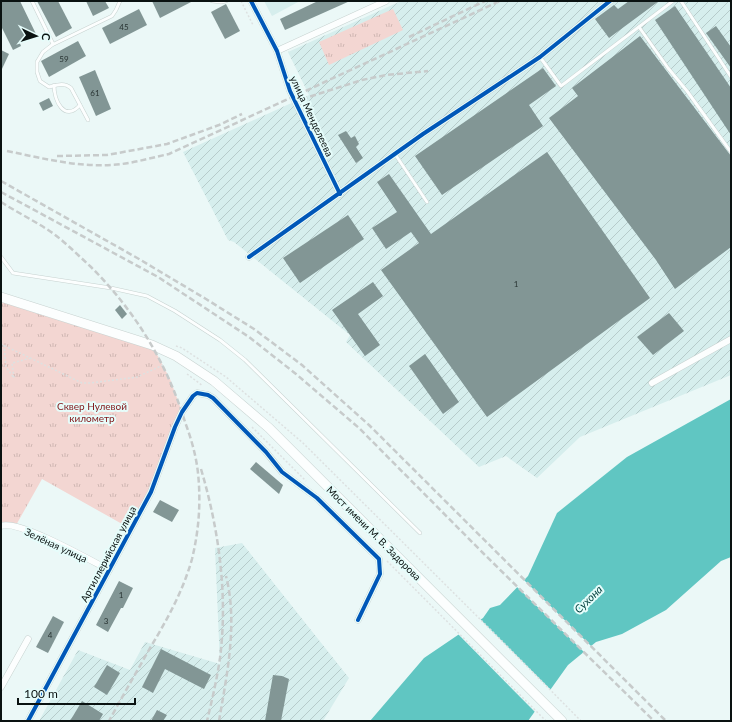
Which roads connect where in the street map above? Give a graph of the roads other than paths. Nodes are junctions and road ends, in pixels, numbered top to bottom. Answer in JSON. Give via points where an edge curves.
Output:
{"nodes":[{"id":1,"x":32,"y":1,"type":"edge"},
{"id":2,"x":121,"y":1,"type":"edge"},
{"id":3,"x":212,"y":1,"type":"edge"},
{"id":4,"x":226,"y":1,"type":"edge"},
{"id":5,"x":251,"y":1,"type":"edge"},
{"id":6,"x":386,"y":1,"type":"edge"},
{"id":7,"x":610,"y":1,"type":"edge"},
{"id":8,"x":673,"y":1,"type":"edge"},
{"id":9,"x":681,"y":1,"type":"edge"},
{"id":10,"x":639,"y":26,"type":"junction"},
{"id":11,"x":53,"y":44,"type":"junction"},
{"id":12,"x":277,"y":51,"type":"junction"},
{"id":13,"x":540,"y":57,"type":"junction"},
{"id":14,"x":731,"y":77,"type":"edge"},
{"id":15,"x":54,"y":86,"type":"junction"},
{"id":16,"x":80,"y":104,"type":"junction"},
{"id":17,"x":88,"y":120,"type":"dead end"},
{"id":18,"x":731,"y":152,"type":"edge"},
{"id":19,"x":396,"y":154,"type":"junction"},
{"id":20,"x":340,"y":194,"type":"junction"},
{"id":21,"x":427,"y":202,"type":"dead end"},
{"id":22,"x":249,"y":257,"type":"dead end"},
{"id":23,"x":1,"y":258,"type":"edge"},
{"id":24,"x":1,"y":296,"type":"edge"},
{"id":25,"x":731,"y":339,"type":"edge"},
{"id":26,"x":652,"y":383,"type":"dead end"},
{"id":27,"x":2,"y":524,"type":"edge"},
{"id":28,"x":420,"y":532,"type":"dead end"},
{"id":29,"x":109,"y":570,"type":"junction"},
{"id":30,"x":358,"y":620,"type":"dead end"},
{"id":31,"x":28,"y":639,"type":"dead end"},
{"id":32,"x":1,"y":687,"type":"edge"},
{"id":33,"x":28,"y":721,"type":"edge"},
{"id":34,"x":562,"y":721,"type":"edge"}],
"edges":[{"from":1,"to":11,"type":"lane"},
{"from":2,"to":11,"type":"lane","via":[[112,16]]},
{"from":3,"to":4,"type":"lane"},
{"from":5,"to":12,"type":"street","name":"улица Менделеева"},
{"from":6,"to":12,"type":"street"},
{"from":7,"to":13,"type":"street"},
{"from":8,"to":10,"type":"lane"},
{"from":9,"to":14,"type":"lane"},
{"from":10,"to":13,"type":"lane","via":[[561,86]]},
{"from":10,"to":18,"type":"lane"},
{"from":11,"to":15,"type":"lane","via":[[39,58],[37,72],[40,81],[49,87]]},
{"from":12,"to":20,"type":"street","name":"улица Менделеева","via":[[290,92]]},
{"from":13,"to":19,"type":"street"},
{"from":15,"to":16,"type":"lane","via":[[67,85]]},
{"from":15,"to":16,"type":"lane","via":[[54,93],[62,110],[70,112]]},
{"from":16,"to":17,"type":"lane"},
{"from":19,"to":20,"type":"street"},
{"from":19,"to":21,"type":"lane"},
{"from":20,"to":22,"type":"street"},
{"from":23,"to":28,"type":"lane","via":[[13,273],[147,296],[220,340],[245,360]]},
{"from":24,"to":34,"type":"main road","name":"Мост имени М. В. Задорова","via":[[152,345],[176,356],[214,381],[269,428]]},
{"from":25,"to":26,"type":"street"},
{"from":27,"to":29,"type":"street","name":"Зелёная улица","via":[[48,539]]},
{"from":29,"to":30,"type":"street","name":"Артиллерийская улица","via":[[151,492],[182,412],[197,393],[208,395],[266,452],[282,472],[317,498],[380,559],[380,574]]},
{"from":29,"to":33,"type":"street","name":"Артиллерийская улица"},
{"from":31,"to":32,"type":"street"}]}
